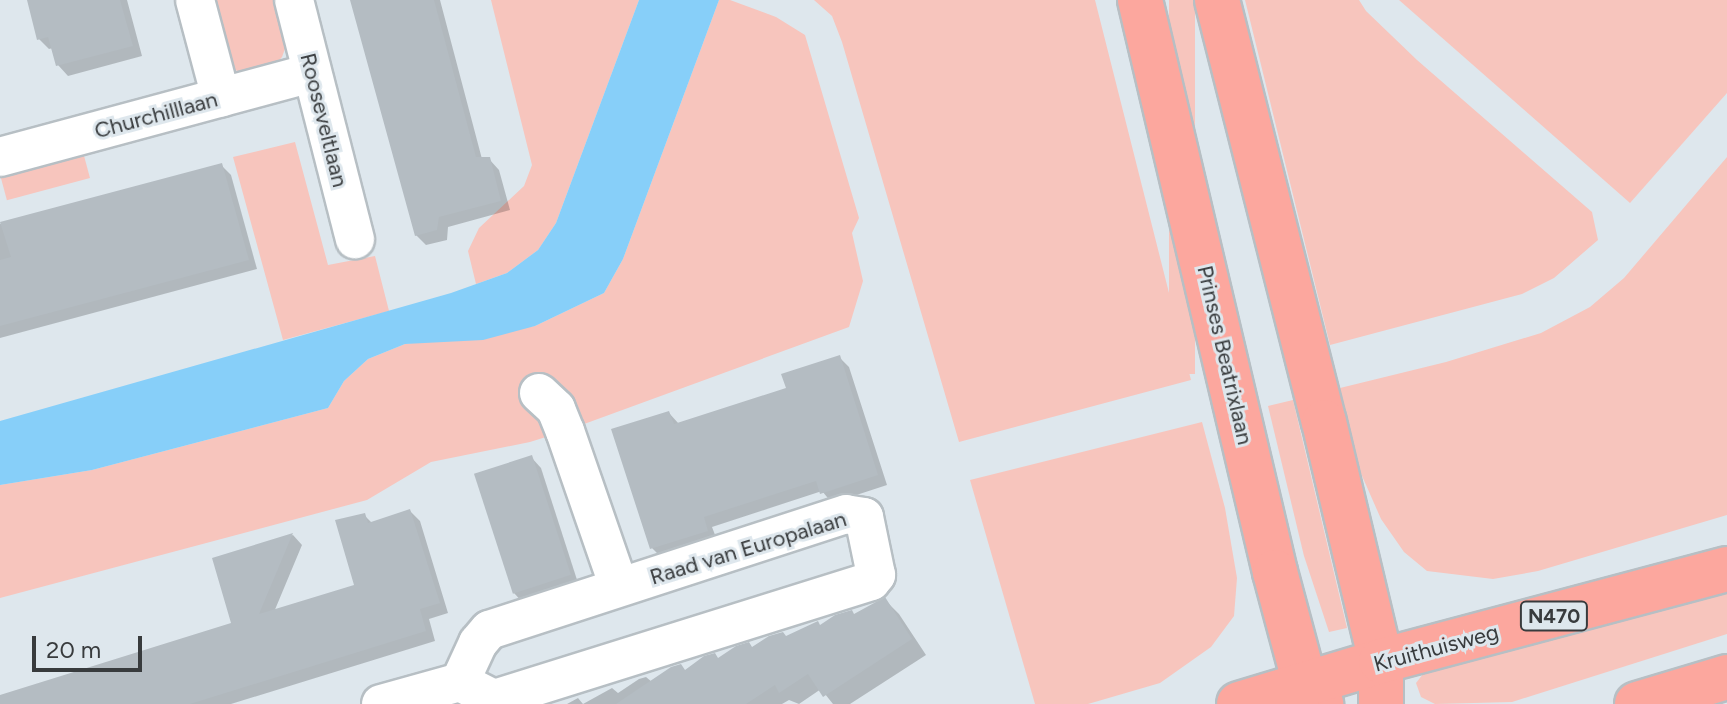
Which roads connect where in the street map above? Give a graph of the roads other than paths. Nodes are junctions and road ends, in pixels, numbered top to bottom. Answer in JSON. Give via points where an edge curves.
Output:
{"nodes":[{"id":1,"x":195,"y":0,"type":"edge"},
{"id":2,"x":294,"y":0,"type":"edge"},
{"id":3,"x":1140,"y":0,"type":"edge"},
{"id":4,"x":1217,"y":0,"type":"edge"},
{"id":5,"x":312,"y":73,"type":"junction"},
{"id":6,"x":221,"y":98,"type":"junction"},
{"id":7,"x":0,"y":157,"type":"edge"},
{"id":8,"x":355,"y":239,"type":"dead end"},
{"id":9,"x":539,"y":393,"type":"dead end"},
{"id":10,"x":1727,"y":569,"type":"edge"},
{"id":11,"x":619,"y":587,"type":"junction"},
{"id":12,"x":1381,"y":661,"type":"junction"},
{"id":13,"x":1727,"y":677,"type":"edge"},
{"id":14,"x":460,"y":682,"type":"junction"},
{"id":15,"x":1313,"y":694,"type":"edge"},
{"id":16,"x":381,"y":704,"type":"edge"},
{"id":17,"x":1239,"y":704,"type":"edge"},
{"id":18,"x":1381,"y":704,"type":"edge"},
{"id":19,"x":1637,"y":704,"type":"edge"}],
"edges":[{"from":1,"to":6,"type":"street"},
{"from":2,"to":5,"type":"street","name":"Rooseveltlaan"},
{"from":3,"to":15,"type":"main road","name":"Prinses Beatrixlaan","via":[[1273,563]]},
{"from":4,"to":12,"type":"main road"},
{"from":5,"to":6,"type":"street","name":"Churchilllaan"},
{"from":5,"to":8,"type":"street","name":"Rooseveltlaan"},
{"from":6,"to":7,"type":"street","name":"Churchilllaan"},
{"from":9,"to":11,"type":"street","via":[[556,409]]},
{"from":10,"to":12,"type":"main road","name":"Kruithuisweg","number":"N470"},
{"from":11,"to":14,"type":"street","name":"Raad van Europalaan","via":[[489,630]]},
{"from":11,"to":14,"type":"street","name":"Raad van Europalaan","via":[[846,514],[864,517],[876,575],[871,581],[498,698]]},
{"from":12,"to":15,"type":"main road","name":"Kruithuisweg","number":"N470"},
{"from":12,"to":18,"type":"main road"},
{"from":13,"to":19,"type":"main road"},
{"from":14,"to":16,"type":"street"},
{"from":15,"to":17,"type":"main road","name":"Kruithuisweg","number":"N470"}]}
